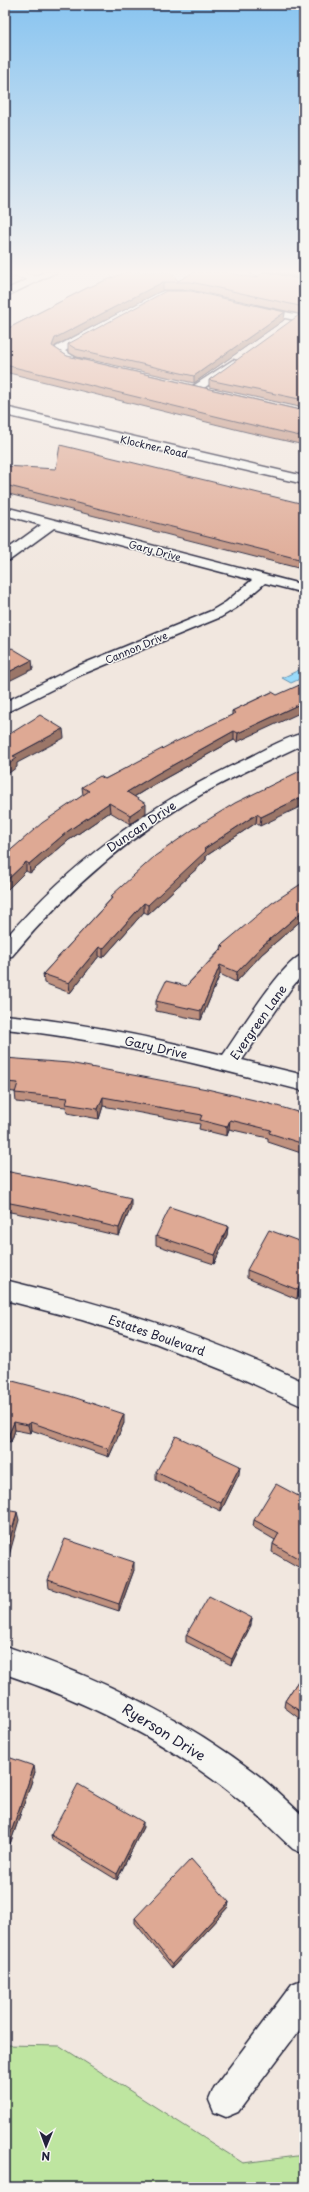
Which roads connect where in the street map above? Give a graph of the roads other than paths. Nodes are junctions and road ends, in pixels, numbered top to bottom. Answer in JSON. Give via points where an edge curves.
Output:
{"nodes":[{"id":1,"x":216,"y":374,"type":"edge"},
{"id":2,"x":182,"y":385,"type":"edge"},
{"id":3,"x":197,"y":388,"type":"junction"},
{"id":4,"x":212,"y":392,"type":"edge"},
{"id":5,"x":5,"y":411,"type":"edge"},
{"id":6,"x":304,"y":480,"type":"edge"},
{"id":7,"x":5,"y":511,"type":"edge"},
{"id":8,"x":52,"y":523,"type":"junction"},
{"id":9,"x":5,"y":557,"type":"edge"},
{"id":10,"x":262,"y":578,"type":"junction"},
{"id":11,"x":304,"y":589,"type":"edge"},
{"id":12,"x":5,"y":708,"type":"edge"},
{"id":13,"x":304,"y":738,"type":"edge"},
{"id":14,"x":5,"y":951,"type":"edge"},
{"id":15,"x":304,"y":961,"type":"edge"},
{"id":16,"x":5,"y":1022,"type":"edge"},
{"id":17,"x":228,"y":1064,"type":"junction"},
{"id":18,"x":304,"y":1083,"type":"edge"},
{"id":19,"x":5,"y":1290,"type":"edge"},
{"id":20,"x":304,"y":1395,"type":"edge"},
{"id":21,"x":5,"y":1660,"type":"edge"},
{"id":22,"x":304,"y":1838,"type":"edge"},
{"id":23,"x":304,"y":1996,"type":"edge"},
{"id":24,"x":226,"y":2100,"type":"dead end"}],
"edges":[{"from":1,"to":3,"type":"street"},
{"from":2,"to":3,"type":"street"},
{"from":3,"to":4,"type":"street"},
{"from":5,"to":6,"type":"main road","name":"Klockner Road"},
{"from":7,"to":8,"type":"street","name":"Gary Drive"},
{"from":8,"to":9,"type":"street"},
{"from":8,"to":10,"type":"street","name":"Gary Drive"},
{"from":10,"to":11,"type":"street","name":"Gary Drive"},
{"from":10,"to":12,"type":"street","name":"Cannon Drive","via":[[231,605],[216,614],[78,671]]},
{"from":13,"to":14,"type":"street","name":"Duncan Drive","via":[[193,792],[118,839],[52,896]]},
{"from":15,"to":17,"type":"street","name":"Evergreen Lane","via":[[285,982]]},
{"from":16,"to":17,"type":"street","name":"Gary Drive","via":[[134,1041]]},
{"from":17,"to":18,"type":"street","name":"Gary Drive"},
{"from":19,"to":20,"type":"main road","name":"Estates Boulevard","via":[[54,1301],[132,1325],[211,1353]]},
{"from":21,"to":22,"type":"street","name":"Ryerson Drive","via":[[48,1673],[116,1702],[183,1741],[248,1788]]},
{"from":23,"to":24,"type":"street"}]}
